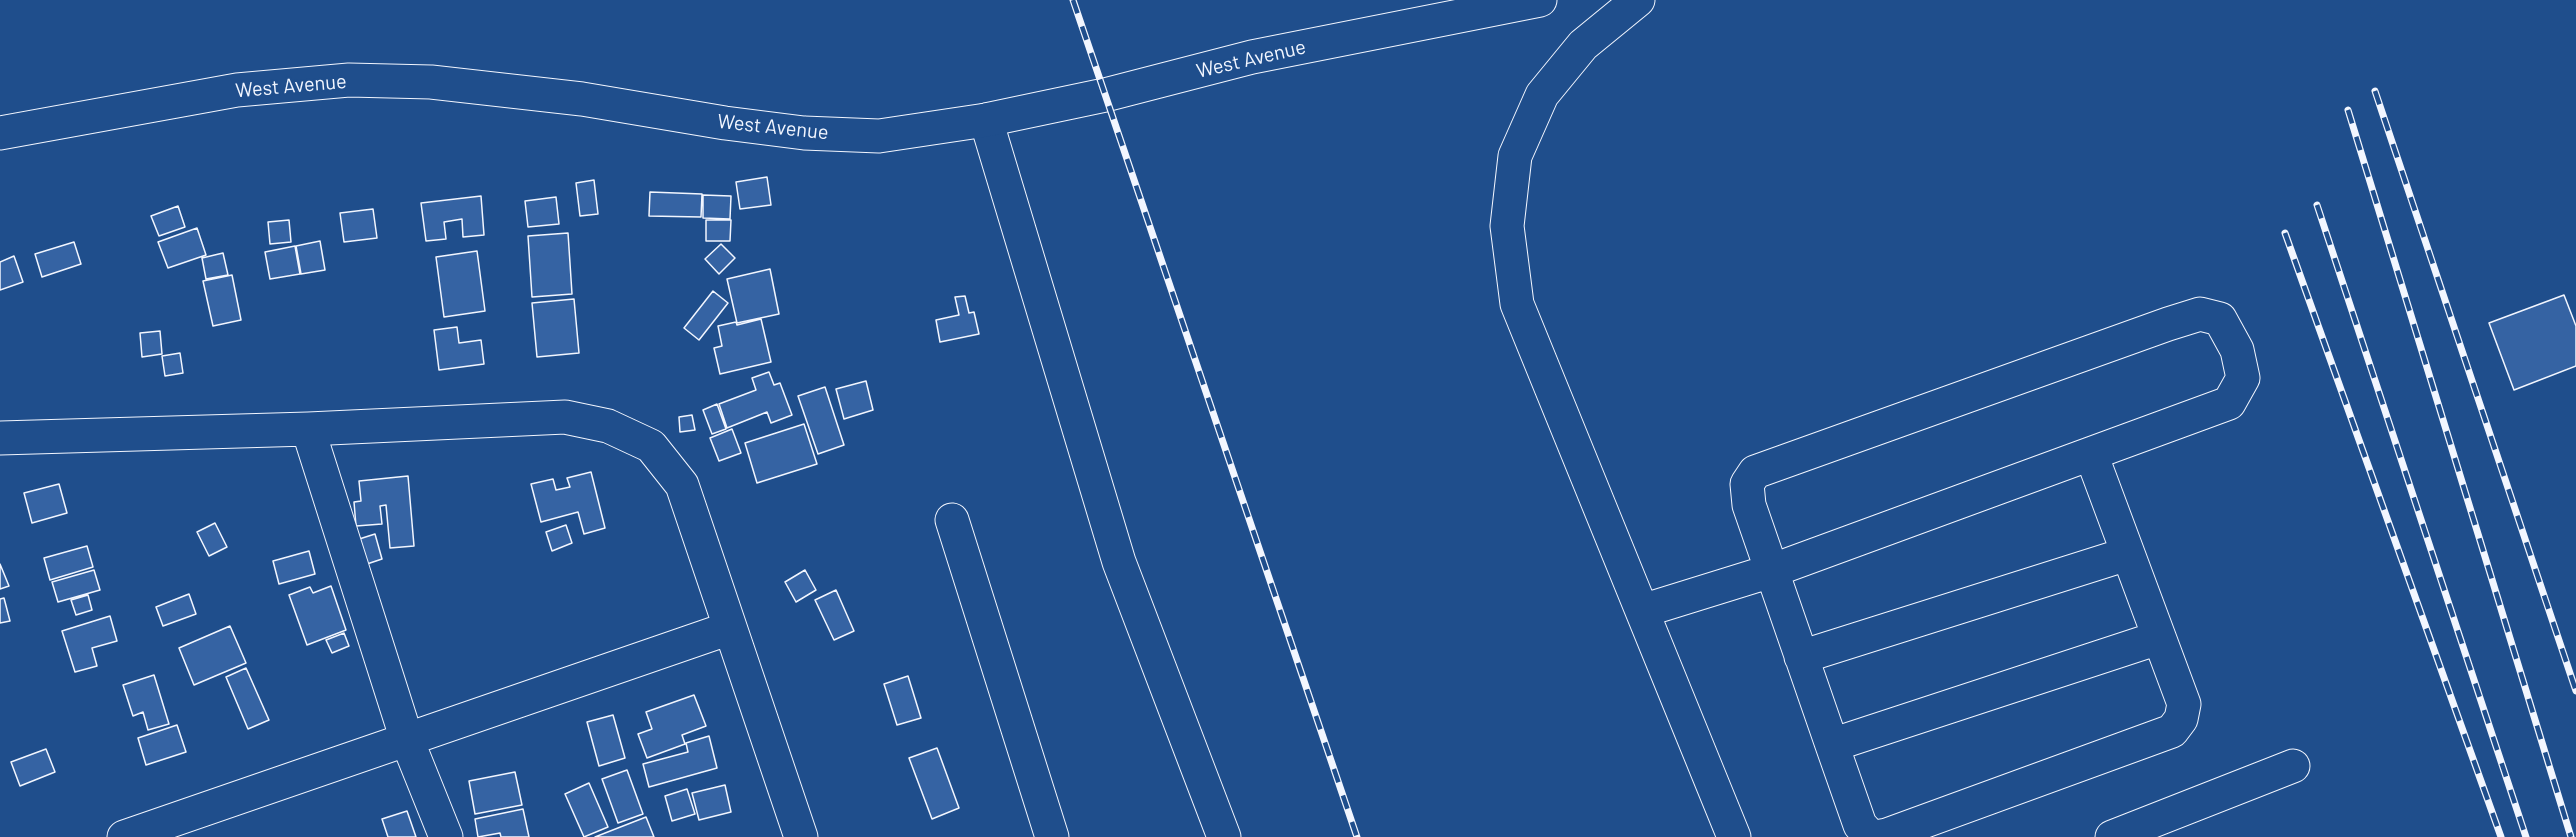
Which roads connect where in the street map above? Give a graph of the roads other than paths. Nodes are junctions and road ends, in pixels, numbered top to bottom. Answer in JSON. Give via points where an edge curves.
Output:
{"nodes":[{"id":1,"x":1540,"y":0,"type":"edge"},
{"id":2,"x":1638,"y":0,"type":"edge"},
{"id":3,"x":986,"y":120,"type":"junction"},
{"id":4,"x":0,"y":133,"type":"edge"},
{"id":5,"x":308,"y":429,"type":"junction"},
{"id":6,"x":0,"y":438,"type":"edge"},
{"id":7,"x":2091,"y":454,"type":"junction"},
{"id":8,"x":952,"y":520,"type":"dead end"},
{"id":9,"x":2127,"y":554,"type":"junction"},
{"id":10,"x":1771,"y":571,"type":"junction"},
{"id":11,"x":1642,"y":611,"type":"junction"},
{"id":12,"x":730,"y":628,"type":"junction"},
{"id":13,"x":2158,"y":638,"type":"junction"},
{"id":14,"x":1801,"y":657,"type":"junction"},
{"id":15,"x":407,"y":740,"type":"junction"},
{"id":16,"x":1832,"y":745,"type":"junction"},
{"id":17,"x":2293,"y":766,"type":"dead end"},
{"id":18,"x":124,"y":837,"type":"edge"},
{"id":19,"x":446,"y":837,"type":"edge"},
{"id":20,"x":801,"y":837,"type":"edge"},
{"id":21,"x":1052,"y":837,"type":"edge"},
{"id":22,"x":1224,"y":837,"type":"edge"},
{"id":23,"x":1734,"y":837,"type":"edge"},
{"id":24,"x":1871,"y":837,"type":"edge"},
{"id":25,"x":1876,"y":837,"type":"edge"},
{"id":26,"x":2112,"y":837,"type":"edge"}],
"edges":[{"from":1,"to":3,"type":"street","name":"West Avenue","via":[[1252,57],[1105,95]]},
{"from":2,"to":11,"type":"street","via":[[1583,45],[1542,95],[1515,156],[1507,226],[1517,304]]},
{"from":3,"to":4,"type":"street","name":"West Avenue","via":[[879,136],[804,133],[454,84],[349,80],[237,90]]},
{"from":3,"to":22,"type":"street","via":[[1119,562]]},
{"from":5,"to":6,"type":"street"},
{"from":5,"to":12,"type":"street","via":[[565,417],[608,426],[651,446],[682,485]]},
{"from":5,"to":15,"type":"street"},
{"from":7,"to":9,"type":"street"},
{"from":7,"to":10,"type":"street"},
{"from":7,"to":10,"type":"street","via":[[2229,403],[2243,378],[2237,351],[2220,319],[2200,314],[1755,472],[1747,484],[1749,505]]},
{"from":8,"to":21,"type":"street"},
{"from":9,"to":13,"type":"street"},
{"from":9,"to":14,"type":"street"},
{"from":10,"to":11,"type":"street"},
{"from":10,"to":14,"type":"street"},
{"from":11,"to":23,"type":"street"},
{"from":12,"to":15,"type":"street"},
{"from":12,"to":20,"type":"street"},
{"from":13,"to":16,"type":"street"},
{"from":13,"to":25,"type":"street","via":[[2184,704],[2181,719],[2172,731]]},
{"from":14,"to":16,"type":"street"},
{"from":15,"to":18,"type":"street"},
{"from":15,"to":19,"type":"street"},
{"from":16,"to":24,"type":"street","via":[[1860,825]]},
{"from":17,"to":26,"type":"street"}]}
